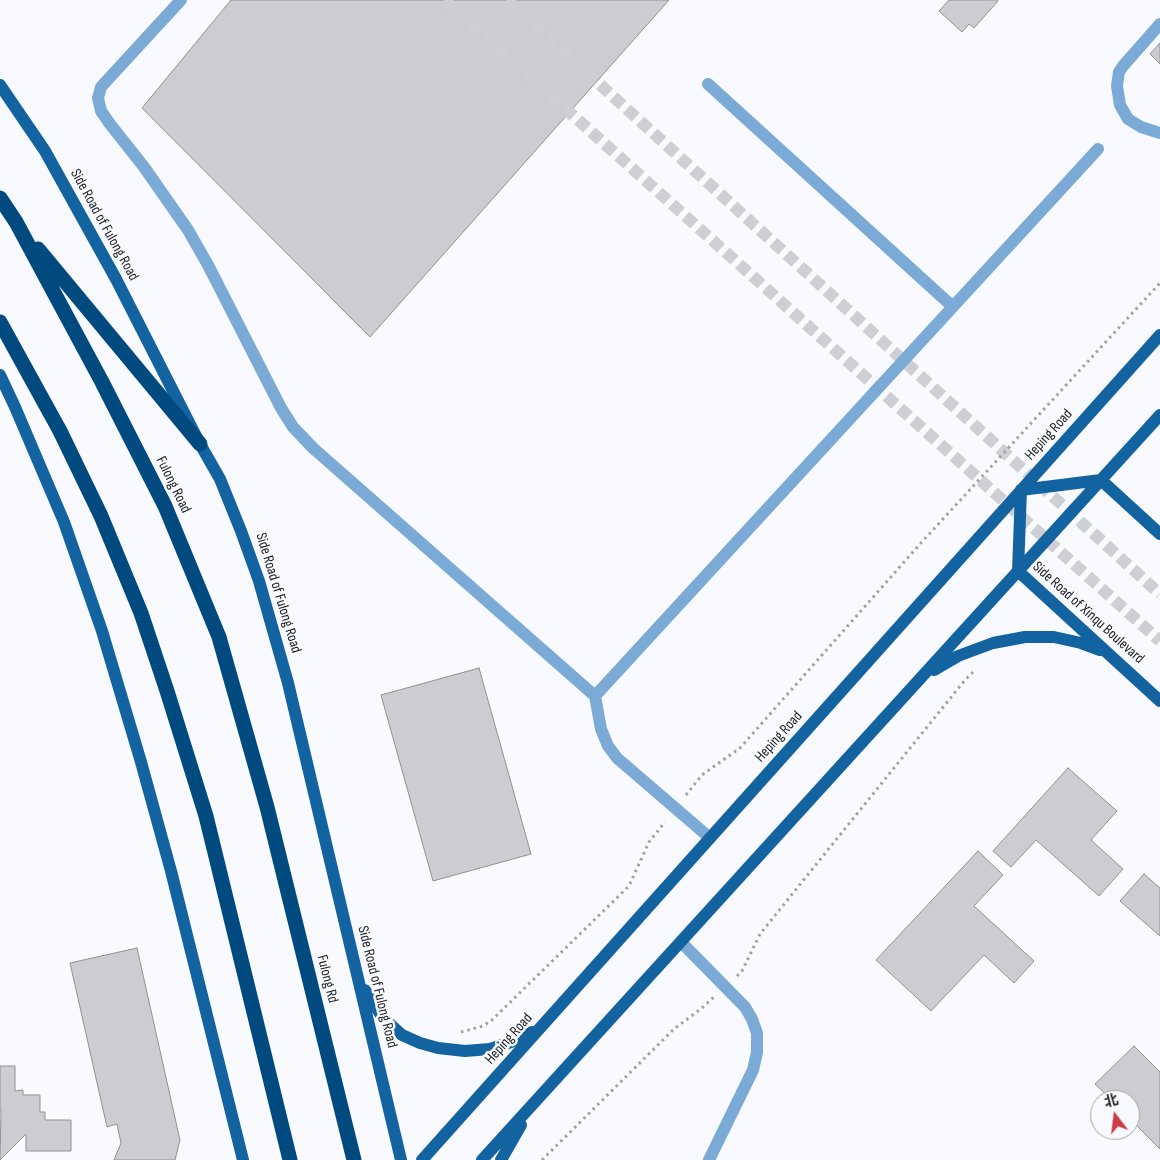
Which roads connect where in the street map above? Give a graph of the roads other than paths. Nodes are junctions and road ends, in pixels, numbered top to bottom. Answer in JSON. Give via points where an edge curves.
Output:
{"nodes":[{"id":1,"x":181,"y":0,"type":"edge"},
{"id":2,"x":1160,"y":24,"type":"edge"},
{"id":3,"x":0,"y":84,"type":"edge"},
{"id":4,"x":708,"y":84,"type":"dead end"},
{"id":5,"x":1160,"y":133,"type":"edge"},
{"id":6,"x":1098,"y":149,"type":"dead end"},
{"id":7,"x":0,"y":198,"type":"edge"},
{"id":8,"x":16,"y":222,"type":"junction"},
{"id":9,"x":953,"y":306,"type":"junction"},
{"id":10,"x":0,"y":322,"type":"edge"},
{"id":11,"x":1160,"y":335,"type":"edge"},
{"id":12,"x":0,"y":375,"type":"edge"},
{"id":13,"x":1160,"y":415,"type":"edge"},
{"id":14,"x":200,"y":444,"type":"junction"},
{"id":15,"x":1100,"y":480,"type":"junction"},
{"id":16,"x":1021,"y":490,"type":"junction"},
{"id":17,"x":1160,"y":534,"type":"edge"},
{"id":18,"x":1018,"y":571,"type":"junction"},
{"id":19,"x":1107,"y":652,"type":"junction"},
{"id":20,"x":923,"y":676,"type":"junction"},
{"id":21,"x":595,"y":696,"type":"junction"},
{"id":22,"x":1160,"y":701,"type":"edge"},
{"id":23,"x":267,"y":807,"type":"joint"},
{"id":24,"x":710,"y":838,"type":"junction"},
{"id":25,"x":681,"y":942,"type":"junction"},
{"id":26,"x":360,"y":981,"type":"junction"},
{"id":27,"x":539,"y":1029,"type":"junction"},
{"id":28,"x":534,"y":1103,"type":"junction"},
{"id":29,"x":243,"y":1160,"type":"edge"},
{"id":30,"x":290,"y":1160,"type":"edge"},
{"id":31,"x":354,"y":1160,"type":"edge"},
{"id":32,"x":401,"y":1160,"type":"edge"},
{"id":33,"x":422,"y":1160,"type":"edge"},
{"id":34,"x":482,"y":1160,"type":"edge"},
{"id":35,"x":501,"y":1160,"type":"edge"},
{"id":36,"x":708,"y":1160,"type":"edge"}],
"edges":[{"from":1,"to":21,"type":"street","via":[[101,87],[98,98],[101,111],[188,230],[293,427]]},
{"from":2,"to":5,"type":"street","via":[[1123,66],[1117,86],[1120,105],[1128,118]]},
{"from":3,"to":14,"type":"main road","name":"Side Road of Fulong Road","via":[[45,151],[116,279]]},
{"from":4,"to":9,"type":"street"},
{"from":6,"to":9,"type":"street"},
{"from":7,"to":8,"type":"highway","name":"Fulong Road"},
{"from":8,"to":14,"type":"highway"},
{"from":8,"to":23,"type":"highway","name":"Fulong Road","via":[[165,506],[218,636]]},
{"from":9,"to":21,"type":"street"},
{"from":10,"to":30,"type":"highway","via":[[60,431],[101,516],[168,690],[206,816]]},
{"from":11,"to":16,"type":"main road","name":"Heping Road"},
{"from":12,"to":29,"type":"main road","via":[[64,522],[102,631],[142,762]]},
{"from":13,"to":15,"type":"main road"},
{"from":14,"to":26,"type":"main road","name":"Side Road of Fulong Road","via":[[220,479],[241,531],[273,627]]},
{"from":15,"to":16,"type":"main road"},
{"from":15,"to":17,"type":"main road"},
{"from":15,"to":18,"type":"main road"},
{"from":16,"to":18,"type":"main road","name":"Side Road of Xinqu Boulevard"},
{"from":16,"to":24,"type":"main road","name":"Heping Road"},
{"from":18,"to":19,"type":"main road","name":"Side Road of Xinqu Boulevard"},
{"from":18,"to":20,"type":"main road"},
{"from":19,"to":20,"type":"main road","via":[[1054,637],[1025,637],[993,643],[958,656]]},
{"from":19,"to":22,"type":"main road","name":"Side Road of Xinqu Boulevard"},
{"from":20,"to":25,"type":"main road"},
{"from":21,"to":24,"type":"street","via":[[608,746]]},
{"from":23,"to":31,"type":"highway","name":"Fulong Rd"},
{"from":24,"to":27,"type":"main road","name":"Heping Road"},
{"from":25,"to":28,"type":"main road"},
{"from":25,"to":36,"type":"street","via":[[745,1008],[757,1033],[753,1070]]},
{"from":26,"to":27,"type":"main road","via":[[383,1018],[402,1035],[420,1043],[465,1052],[490,1050]]},
{"from":26,"to":32,"type":"main road","name":"Side Road of Fulong Road"},
{"from":27,"to":33,"type":"main road","name":"Heping Road"},
{"from":28,"to":34,"type":"main road"},
{"from":28,"to":35,"type":"main road"}]}
